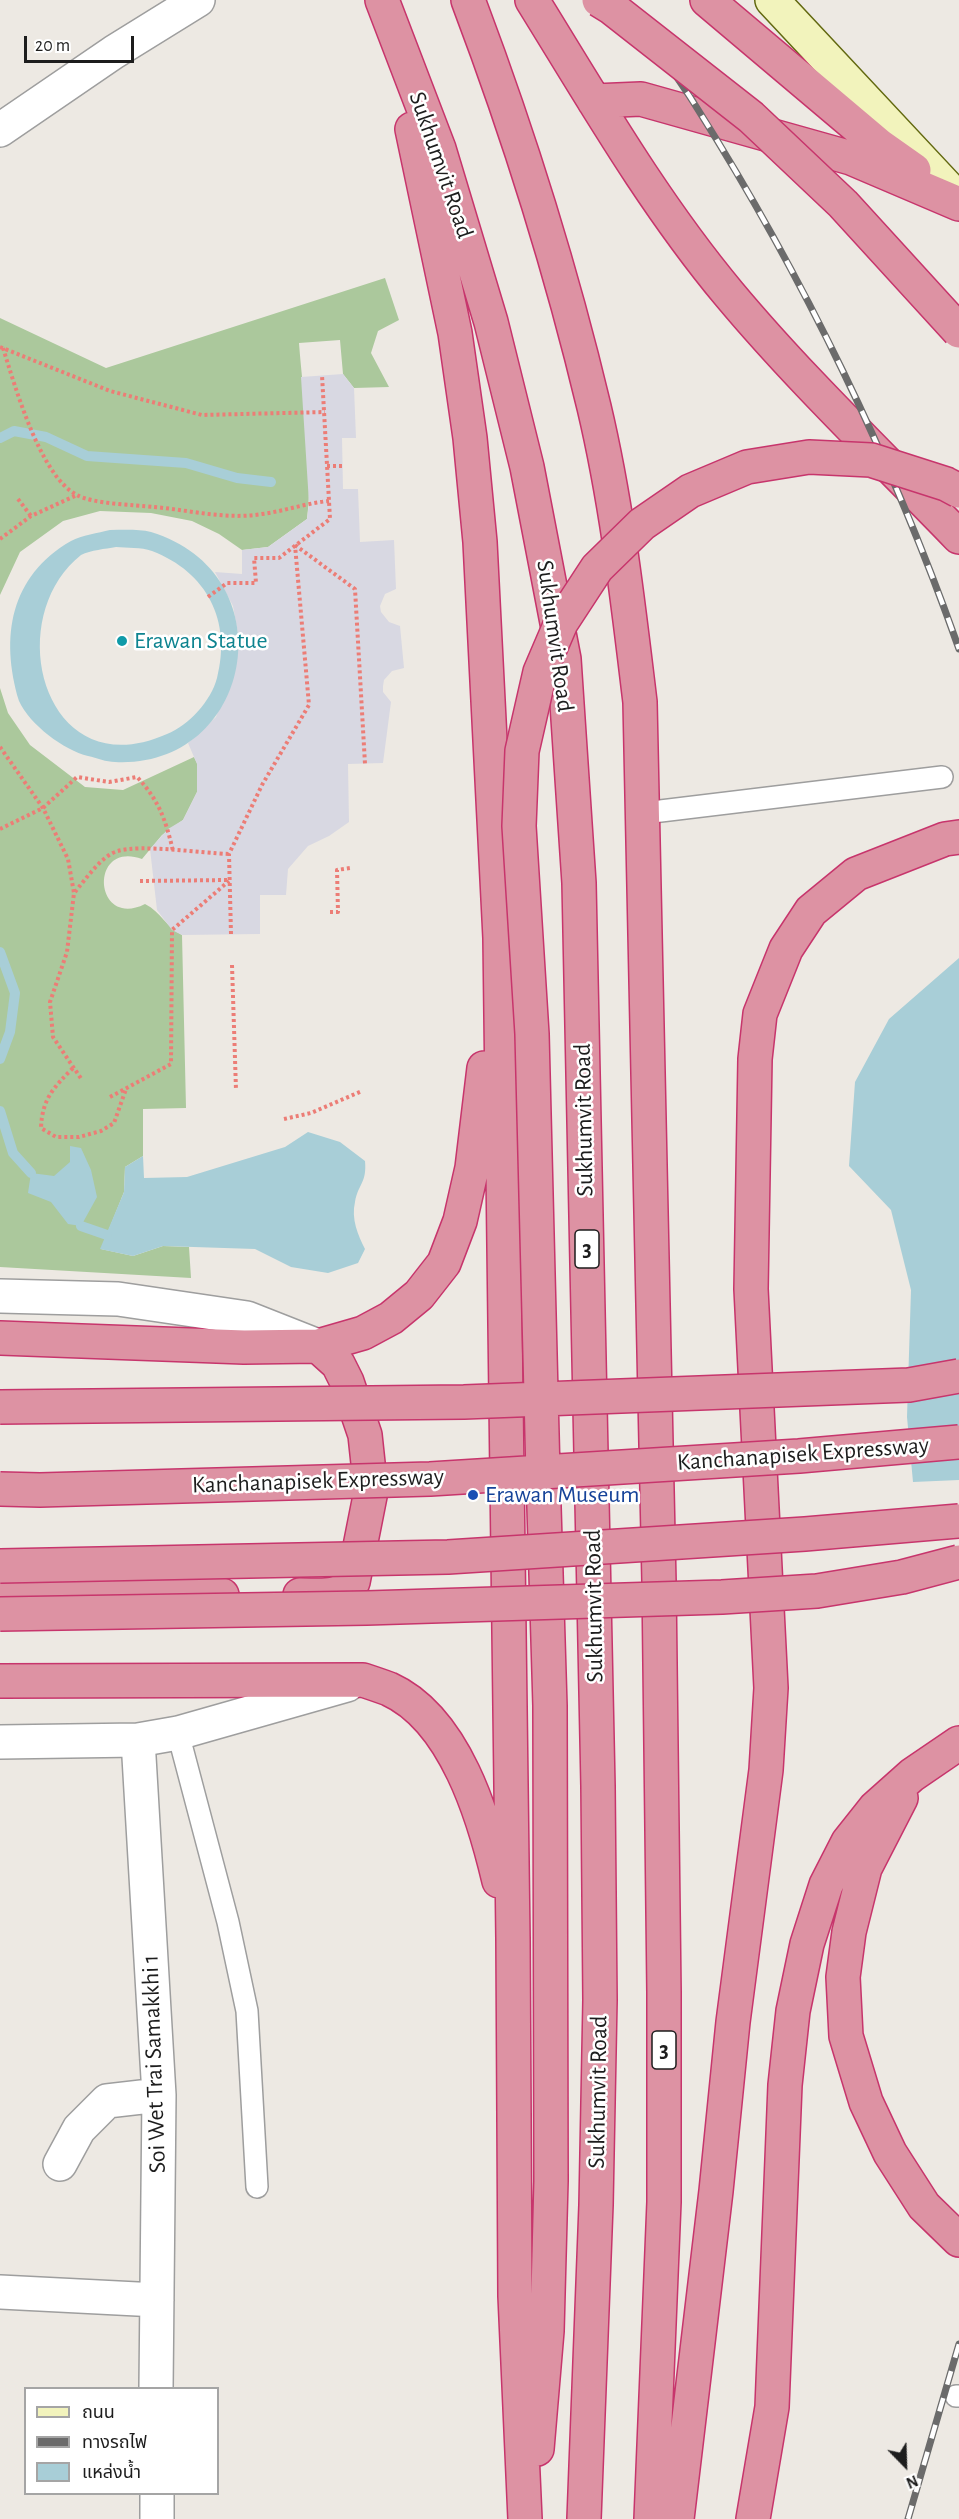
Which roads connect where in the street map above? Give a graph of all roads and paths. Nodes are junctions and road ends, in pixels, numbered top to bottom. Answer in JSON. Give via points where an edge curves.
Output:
{"nodes":[{"id":1,"x":198,"y":0,"type":"edge"},
{"id":2,"x":468,"y":0,"type":"edge"},
{"id":3,"x":532,"y":0,"type":"edge"},
{"id":4,"x":599,"y":0,"type":"edge"},
{"id":5,"x":707,"y":0,"type":"edge"},
{"id":6,"x":382,"y":2,"type":"edge"},
{"id":7,"x":780,"y":3,"type":"edge"},
{"id":8,"x":594,"y":101,"type":"junction"},
{"id":9,"x":0,"y":130,"type":"edge"},
{"id":10,"x":959,"y":202,"type":"edge"},
{"id":11,"x":959,"y":331,"type":"edge"},
{"id":12,"x":1,"y":347,"type":"edge"},
{"id":13,"x":322,"y":375,"type":"dead end"},
{"id":14,"x":324,"y":412,"type":"junction"},
{"id":15,"x":327,"y":466,"type":"junction"},
{"id":16,"x":342,"y":466,"type":"dead end"},
{"id":17,"x":959,"y":491,"type":"edge"},
{"id":18,"x":77,"y":495,"type":"junction"},
{"id":19,"x":18,"y":499,"type":"dead end"},
{"id":20,"x":329,"y":501,"type":"junction"},
{"id":21,"x":31,"y":516,"type":"junction"},
{"id":22,"x":959,"y":537,"type":"edge"},
{"id":23,"x":0,"y":539,"type":"edge"},
{"id":24,"x":295,"y":545,"type":"junction"},
{"id":25,"x":208,"y":597,"type":"dead end"},
{"id":26,"x":0,"y":747,"type":"edge"},
{"id":27,"x":365,"y":764,"type":"dead end"},
{"id":28,"x":942,"y":777,"type":"dead end"},
{"id":29,"x":43,"y":808,"type":"junction"},
{"id":30,"x":644,"y":813,"type":"junction"},
{"id":31,"x":0,"y":829,"type":"edge"},
{"id":32,"x":952,"y":838,"type":"edge"},
{"id":33,"x":173,"y":851,"type":"junction"},
{"id":34,"x":229,"y":854,"type":"junction"},
{"id":35,"x":350,"y":868,"type":"dead end"},
{"id":36,"x":230,"y":880,"type":"junction"},
{"id":37,"x":140,"y":881,"type":"dead end"},
{"id":38,"x":74,"y":893,"type":"junction"},
{"id":39,"x":330,"y":912,"type":"dead end"},
{"id":40,"x":231,"y":934,"type":"dead end"},
{"id":41,"x":500,"y":938,"type":"junction"},
{"id":42,"x":232,"y":965,"type":"dead end"},
{"id":43,"x":73,"y":1068,"type":"junction"},
{"id":44,"x":82,"y":1080,"type":"dead end"},
{"id":45,"x":126,"y":1089,"type":"junction"},
{"id":46,"x":236,"y":1090,"type":"dead end"},
{"id":47,"x":362,"y":1091,"type":"dead end"},
{"id":48,"x":110,"y":1097,"type":"dead end"},
{"id":49,"x":284,"y":1119,"type":"dead end"},
{"id":50,"x":0,"y":1296,"type":"edge"},
{"id":51,"x":0,"y":1338,"type":"edge"},
{"id":52,"x":318,"y":1346,"type":"junction"},
{"id":53,"x":959,"y":1376,"type":"edge"},
{"id":54,"x":0,"y":1407,"type":"edge"},
{"id":55,"x":959,"y":1442,"type":"edge"},
{"id":56,"x":0,"y":1489,"type":"edge"},
{"id":57,"x":959,"y":1521,"type":"edge"},
{"id":58,"x":959,"y":1562,"type":"edge"},
{"id":59,"x":0,"y":1566,"type":"edge"},
{"id":60,"x":0,"y":1594,"type":"edge"},
{"id":61,"x":0,"y":1614,"type":"edge"},
{"id":62,"x":363,"y":1680,"type":"junction"},
{"id":63,"x":0,"y":1681,"type":"edge"},
{"id":64,"x":178,"y":1733,"type":"junction"},
{"id":65,"x":138,"y":1740,"type":"junction"},
{"id":66,"x":0,"y":1742,"type":"edge"},
{"id":67,"x":959,"y":1743,"type":"edge"},
{"id":68,"x":912,"y":1775,"type":"junction"},
{"id":69,"x":513,"y":1938,"type":"junction"},
{"id":70,"x":159,"y":2096,"type":"junction"},
{"id":71,"x":60,"y":2164,"type":"dead end"},
{"id":72,"x":257,"y":2187,"type":"dead end"},
{"id":73,"x":959,"y":2240,"type":"edge"},
{"id":74,"x":0,"y":2292,"type":"edge"},
{"id":75,"x":157,"y":2300,"type":"junction"},
{"id":76,"x":156,"y":2387,"type":"edge"},
{"id":77,"x":157,"y":2495,"type":"edge"},
{"id":78,"x":157,"y":2519,"type":"edge"},
{"id":79,"x":525,"y":2519,"type":"edge"},
{"id":80,"x":530,"y":2519,"type":"edge"},
{"id":81,"x":584,"y":2519,"type":"edge"},
{"id":82,"x":651,"y":2519,"type":"edge"},
{"id":83,"x":677,"y":2519,"type":"edge"},
{"id":84,"x":753,"y":2519,"type":"edge"}],
"edges":[{"from":1,"to":9,"type":"street"},
{"from":2,"to":30,"type":"highway","number":"3","via":[[494,68],[546,233],[594,408],[625,572],[640,702]]},
{"from":3,"to":8,"type":"highway"},
{"from":4,"to":11,"type":"highway","bridge":true,"via":[[751,117],[843,204]]},
{"from":5,"to":10,"type":"highway","via":[[880,146]]},
{"from":6,"to":41,"type":"highway","via":[[438,244],[470,438],[480,542]]},
{"from":6,"to":81,"type":"highway","name":"Sukhumvit Road","number":"3","via":[[439,149],[492,322],[527,467],[564,659],[579,883],[598,1798],[600,2000]]},
{"from":7,"to":10,"type":"main road"},
{"from":8,"to":10,"type":"highway","via":[[652,102],[851,158]]},
{"from":8,"to":22,"type":"highway","via":[[675,223],[728,293]]},
{"from":12,"to":14,"type":"path","via":[[110,391],[202,415]]},
{"from":12,"to":18,"type":"path","via":[[25,419],[56,475]]},
{"from":13,"to":14,"type":"path"},
{"from":14,"to":15,"type":"path"},
{"from":15,"to":16,"type":"path"},
{"from":15,"to":20,"type":"path"},
{"from":17,"to":80,"type":"highway","bridge":true,"via":[[871,460],[809,457],[747,467],[690,491],[642,524],[597,568],[561,623],[540,672],[522,751],[519,826],[532,1034],[550,1706],[551,2181],[547,2331]]},
{"from":18,"to":20,"type":"path","via":[[116,504],[219,516],[262,514]]},
{"from":18,"to":21,"type":"path"},
{"from":19,"to":21,"type":"path"},
{"from":20,"to":24,"type":"path","via":[[330,519]]},
{"from":21,"to":23,"type":"path"},
{"from":24,"to":25,"type":"path","via":[[279,558],[254,558],[256,583],[227,583]]},
{"from":24,"to":27,"type":"path","via":[[355,589]]},
{"from":24,"to":34,"type":"path","via":[[309,705],[262,785]]},
{"from":26,"to":29,"type":"path"},
{"from":28,"to":30,"type":"lane"},
{"from":29,"to":31,"type":"path"},
{"from":29,"to":33,"type":"path","via":[[77,777],[109,782],[137,777],[153,794]]},
{"from":29,"to":38,"type":"path","via":[[68,859]]},
{"from":30,"to":82,"type":"highway","number":"3","via":[[664,1992],[664,2202]]},
{"from":32,"to":83,"type":"highway","via":[[856,874],[811,911],[786,949],[760,1014],[755,1059],[751,1289],[771,1688],[766,1770],[733,2022]]},
{"from":33,"to":34,"type":"path"},
{"from":33,"to":38,"type":"path","via":[[117,851],[96,866]]},
{"from":34,"to":36,"type":"path"},
{"from":35,"to":39,"type":"path","via":[[337,870],[338,912]]},
{"from":36,"to":37,"type":"path"},
{"from":36,"to":40,"type":"path"},
{"from":36,"to":45,"type":"path","via":[[172,930],[171,1064]]},
{"from":38,"to":43,"type":"path","via":[[67,952],[50,1002],[53,1037]]},
{"from":41,"to":52,"type":"highway","via":[[472,1168],[460,1221],[444,1263],[418,1295],[391,1318],[363,1332]]},
{"from":41,"to":69,"type":"highway"},
{"from":42,"to":46,"type":"path"},
{"from":43,"to":44,"type":"path"},
{"from":43,"to":45,"type":"path","via":[[55,1086],[42,1109],[41,1128],[56,1137],[79,1137],[101,1131],[114,1122]]},
{"from":45,"to":48,"type":"path"},
{"from":47,"to":49,"type":"path","via":[[311,1113]]},
{"from":50,"to":52,"type":"street","via":[[118,1299],[247,1318]]},
{"from":51,"to":52,"type":"highway"},
{"from":52,"to":60,"type":"highway","via":[[338,1364],[347,1383],[365,1435],[371,1491],[353,1582],[344,1592]]},
{"from":53,"to":54,"type":"highway","bridge":true,"via":[[909,1385],[464,1402]]},
{"from":55,"to":56,"type":"highway","name":"Kanchanapisek Expressway","bridge":true,"via":[[430,1479]]},
{"from":57,"to":59,"type":"highway","bridge":true,"via":[[448,1557]]},
{"from":58,"to":61,"type":"highway","bridge":true,"via":[[817,1591],[722,1597]]},
{"from":62,"to":63,"type":"highway"},
{"from":62,"to":64,"type":"street"},
{"from":62,"to":69,"type":"highway","via":[[391,1690],[415,1707],[435,1726],[456,1757],[489,1837]]},
{"from":64,"to":65,"type":"street"},
{"from":64,"to":72,"type":"lane","via":[[228,1922],[247,2012]]},
{"from":65,"to":66,"type":"street"},
{"from":65,"to":70,"type":"street","name":"Soi Wet Trai Samakkhi 1"},
{"from":67,"to":68,"type":"highway"},
{"from":68,"to":73,"type":"highway","via":[[865,1868],[849,1932],[843,1977],[846,2036],[866,2102],[890,2153],[924,2206]]},
{"from":68,"to":84,"type":"highway","via":[[875,1808],[848,1842],[826,1885],[807,1944],[793,2011],[785,2085],[772,2407]]},
{"from":69,"to":79,"type":"highway","via":[[515,2296]]},
{"from":70,"to":71,"type":"street","via":[[107,2101],[79,2129]]},
{"from":70,"to":75,"type":"street","name":"Soi Wet Trai Samakkhi 1"},
{"from":74,"to":75,"type":"street"},
{"from":75,"to":76,"type":"street","name":"Soi Wet Trai Samakkhi 1"},
{"from":77,"to":78,"type":"street"}]}
